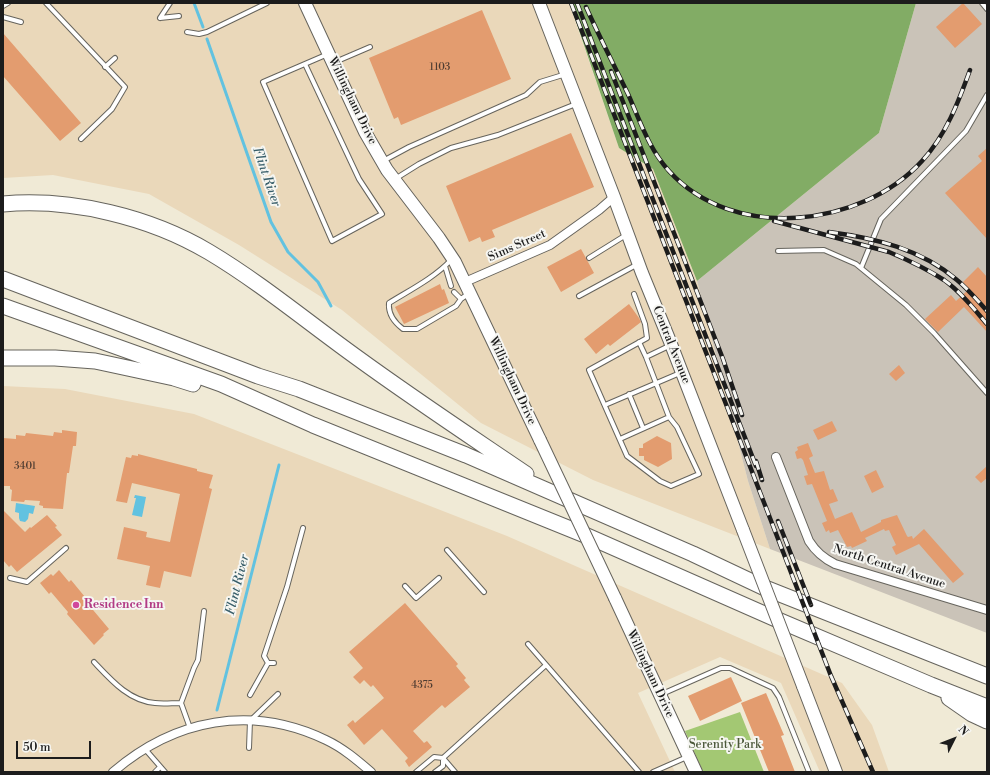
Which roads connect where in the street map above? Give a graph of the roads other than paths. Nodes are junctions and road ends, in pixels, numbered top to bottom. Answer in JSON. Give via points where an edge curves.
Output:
{"nodes":[{"id":1,"x":8,"y":3,"type":"edge"},
{"id":2,"x":46,"y":3,"type":"edge"},
{"id":3,"x":170,"y":3,"type":"edge"},
{"id":4,"x":267,"y":3,"type":"edge"},
{"id":5,"x":305,"y":3,"type":"edge"},
{"id":6,"x":539,"y":3,"type":"edge"},
{"id":7,"x":982,"y":3,"type":"edge"},
{"id":8,"x":3,"y":6,"type":"edge"},
{"id":9,"x":987,"y":8,"type":"edge"},
{"id":10,"x":179,"y":16,"type":"dead end"},
{"id":11,"x":3,"y":17,"type":"edge"},
{"id":12,"x":21,"y":22,"type":"dead end"},
{"id":13,"x":187,"y":32,"type":"dead end"},
{"id":14,"x":370,"y":47,"type":"dead end"},
{"id":15,"x":115,"y":58,"type":"dead end"},
{"id":16,"x":331,"y":58,"type":"junction"},
{"id":17,"x":305,"y":64,"type":"junction"},
{"id":18,"x":105,"y":67,"type":"junction"},
{"id":19,"x":566,"y":73,"type":"junction"},
{"id":20,"x":987,"y":95,"type":"edge"},
{"id":21,"x":578,"y":104,"type":"junction"},
{"id":22,"x":81,"y":140,"type":"dead end"},
{"id":23,"x":382,"y":162,"type":"junction"},
{"id":24,"x":394,"y":179,"type":"junction"},
{"id":25,"x":614,"y":197,"type":"junction"},
{"id":26,"x":3,"y":204,"type":"edge"},
{"id":27,"x":628,"y":234,"type":"junction"},
{"id":28,"x":778,"y":251,"type":"dead end"},
{"id":29,"x":589,"y":258,"type":"dead end"},
{"id":30,"x":449,"y":262,"type":"junction"},
{"id":31,"x":638,"y":264,"type":"junction"},
{"id":32,"x":861,"y":268,"type":"junction"},
{"id":33,"x":3,"y":279,"type":"edge"},
{"id":34,"x":451,"y":286,"type":"dead end"},
{"id":35,"x":465,"y":291,"type":"junction"},
{"id":36,"x":454,"y":292,"type":"dead end"},
{"id":37,"x":634,"y":294,"type":"dead end"},
{"id":38,"x":579,"y":296,"type":"dead end"},
{"id":39,"x":3,"y":306,"type":"edge"},
{"id":40,"x":639,"y":342,"type":"junction"},
{"id":41,"x":671,"y":345,"type":"junction"},
{"id":42,"x":646,"y":356,"type":"junction"},
{"id":43,"x":3,"y":358,"type":"edge"},
{"id":44,"x":682,"y":372,"type":"junction"},
{"id":45,"x":655,"y":383,"type":"junction"},
{"id":46,"x":987,"y":393,"type":"edge"},
{"id":47,"x":629,"y":394,"type":"junction"},
{"id":48,"x":605,"y":405,"type":"junction"},
{"id":49,"x":669,"y":417,"type":"junction"},
{"id":50,"x":313,"y":425,"type":"junction"},
{"id":51,"x":643,"y":428,"type":"junction"},
{"id":52,"x":620,"y":439,"type":"junction"},
{"id":53,"x":776,"y":457,"type":"dead end"},
{"id":54,"x":553,"y":493,"type":"junction"},
{"id":55,"x":302,"y":528,"type":"dead end"},
{"id":56,"x":66,"y":548,"type":"dead end"},
{"id":57,"x":447,"y":550,"type":"dead end"},
{"id":58,"x":10,"y":578,"type":"dead end"},
{"id":59,"x":439,"y":578,"type":"dead end"},
{"id":60,"x":405,"y":586,"type":"dead end"},
{"id":61,"x":484,"y":592,"type":"dead end"},
{"id":62,"x":987,"y":610,"type":"edge"},
{"id":63,"x":204,"y":611,"type":"dead end"},
{"id":64,"x":528,"y":644,"type":"dead end"},
{"id":65,"x":94,"y":662,"type":"dead end"},
{"id":66,"x":268,"y":663,"type":"junction"},
{"id":67,"x":274,"y":664,"type":"dead end"},
{"id":68,"x":546,"y":665,"type":"junction"},
{"id":69,"x":987,"y":676,"type":"edge"},
{"id":70,"x":931,"y":685,"type":"junction"},
{"id":71,"x":278,"y":694,"type":"dead end"},
{"id":72,"x":250,"y":695,"type":"dead end"},
{"id":73,"x":660,"y":695,"type":"junction"},
{"id":74,"x":181,"y":703,"type":"junction"},
{"id":75,"x":987,"y":706,"type":"edge"},
{"id":76,"x":250,"y":721,"type":"junction"},
{"id":77,"x":987,"y":721,"type":"edge"},
{"id":78,"x":190,"y":728,"type":"junction"},
{"id":79,"x":144,"y":748,"type":"junction"},
{"id":80,"x":249,"y":748,"type":"dead end"},
{"id":81,"x":689,"y":757,"type":"junction"},
{"id":82,"x":443,"y":758,"type":"junction"},
{"id":83,"x":160,"y":767,"type":"junction"},
{"id":84,"x":113,"y":772,"type":"edge"},
{"id":85,"x":155,"y":772,"type":"edge"},
{"id":86,"x":165,"y":772,"type":"edge"},
{"id":87,"x":371,"y":772,"type":"edge"},
{"id":88,"x":416,"y":772,"type":"edge"},
{"id":89,"x":435,"y":772,"type":"edge"},
{"id":90,"x":455,"y":772,"type":"edge"},
{"id":91,"x":639,"y":772,"type":"edge"},
{"id":92,"x":653,"y":772,"type":"edge"},
{"id":93,"x":696,"y":772,"type":"edge"},
{"id":94,"x":809,"y":772,"type":"edge"},
{"id":95,"x":836,"y":772,"type":"edge"}],
"edges":[{"from":1,"to":8,"type":"lane"},
{"from":2,"to":18,"type":"lane"},
{"from":3,"to":10,"type":"lane","via":[[160,18]]},
{"from":4,"to":13,"type":"lane","via":[[208,32]]},
{"from":5,"to":16,"type":"street","name":"Willingham Drive"},
{"from":6,"to":19,"type":"street","name":"Central Avenue"},
{"from":7,"to":9,"type":"lane"},
{"from":11,"to":12,"type":"lane"},
{"from":14,"to":16,"type":"lane"},
{"from":15,"to":18,"type":"lane"},
{"from":16,"to":17,"type":"lane"},
{"from":16,"to":23,"type":"street","name":"Willingham Drive","via":[[365,132]]},
{"from":17,"to":17,"type":"lane","via":[[263,82],[332,241],[382,214],[359,179]]},
{"from":18,"to":22,"type":"lane","via":[[125,87],[112,109]]},
{"from":19,"to":21,"type":"street","name":"Central Avenue"},
{"from":19,"to":23,"type":"lane","via":[[540,82],[526,94],[409,147]]},
{"from":20,"to":32,"type":"lane","via":[[966,131],[881,219]]},
{"from":21,"to":24,"type":"lane","via":[[498,135],[451,148]]},
{"from":21,"to":25,"type":"street","name":"Central Avenue"},
{"from":23,"to":24,"type":"street","name":"Willingham Drive"},
{"from":24,"to":30,"type":"street","name":"Willingham Drive","via":[[439,238]]},
{"from":25,"to":27,"type":"street","name":"Central Avenue"},
{"from":25,"to":35,"type":"street","name":"Sims Street","via":[[550,245]]},
{"from":26,"to":54,"type":"highway","via":[[17,202],[69,205],[107,212],[144,223],[202,249],[235,269],[360,360]]},
{"from":27,"to":29,"type":"lane"},
{"from":27,"to":31,"type":"street","name":"Central Avenue"},
{"from":28,"to":32,"type":"lane","via":[[824,250]]},
{"from":30,"to":34,"type":"lane"},
{"from":30,"to":35,"type":"street","name":"Willingham Drive"},
{"from":30,"to":35,"type":"lane","via":[[389,303],[388,309],[403,329],[417,329],[456,306]]},
{"from":31,"to":38,"type":"lane"},
{"from":31,"to":41,"type":"street","name":"Central Avenue"},
{"from":32,"to":46,"type":"lane","via":[[906,305]]},
{"from":33,"to":54,"type":"highway","via":[[258,376],[299,389]]},
{"from":35,"to":36,"type":"lane"},
{"from":35,"to":73,"type":"street","name":"Willingham Drive","bridge":true,"via":[[540,440]]},
{"from":37,"to":40,"type":"lane","via":[[645,324],[647,338]]},
{"from":39,"to":50,"type":"highway","via":[[221,384]]},
{"from":40,"to":42,"type":"lane"},
{"from":40,"to":48,"type":"lane","via":[[589,370]]},
{"from":41,"to":42,"type":"lane"},
{"from":41,"to":44,"type":"street","name":"Central Avenue"},
{"from":42,"to":45,"type":"lane"},
{"from":43,"to":50,"type":"highway","via":[[95,361],[124,367],[174,378]]},
{"from":44,"to":45,"type":"lane"},
{"from":44,"to":95,"type":"street","name":"Central Avenue","bridge":true},
{"from":45,"to":47,"type":"lane"},
{"from":45,"to":49,"type":"lane"},
{"from":47,"to":48,"type":"lane"},
{"from":47,"to":51,"type":"lane"},
{"from":48,"to":52,"type":"lane"},
{"from":49,"to":51,"type":"lane"},
{"from":49,"to":52,"type":"lane","via":[[677,427],[699,474],[671,486],[660,481],[627,456]]},
{"from":50,"to":70,"type":"highway","via":[[585,535]]},
{"from":51,"to":52,"type":"lane"},
{"from":53,"to":62,"type":"street","name":"North Central Avenue","via":[[809,541],[815,551],[824,558],[835,564]]},
{"from":54,"to":69,"type":"highway","via":[[765,588]]},
{"from":55,"to":66,"type":"lane","via":[[287,587],[264,656]]},
{"from":56,"to":58,"type":"lane","via":[[27,582]]},
{"from":57,"to":61,"type":"lane"},
{"from":59,"to":60,"type":"lane","via":[[416,598]]},
{"from":63,"to":74,"type":"lane","via":[[198,660]]},
{"from":64,"to":68,"type":"lane"},
{"from":65,"to":74,"type":"lane","via":[[113,682],[135,698],[155,703]]},
{"from":66,"to":67,"type":"lane"},
{"from":66,"to":72,"type":"lane"},
{"from":68,"to":82,"type":"lane"},
{"from":68,"to":91,"type":"lane"},
{"from":70,"to":75,"type":"highway"},
{"from":70,"to":77,"type":"highway","via":[[972,714]]},
{"from":71,"to":76,"type":"lane"},
{"from":73,"to":81,"type":"street","name":"Willingham Drive"},
{"from":73,"to":94,"type":"lane","via":[[721,668],[730,668],[773,688]]},
{"from":74,"to":78,"type":"lane"},
{"from":76,"to":78,"type":"street","via":[[213,723]]},
{"from":76,"to":80,"type":"lane"},
{"from":76,"to":87,"type":"street","via":[[300,729],[352,756]]},
{"from":78,"to":79,"type":"street"},
{"from":79,"to":83,"type":"lane"},
{"from":79,"to":84,"type":"street"},
{"from":81,"to":92,"type":"lane"},
{"from":81,"to":93,"type":"street","name":"Willingham Drive"},
{"from":82,"to":88,"type":"lane","via":[[434,757]]},
{"from":82,"to":89,"type":"lane","via":[[442,766]]},
{"from":82,"to":90,"type":"lane"},
{"from":83,"to":85,"type":"lane"},
{"from":83,"to":86,"type":"lane"}]}
